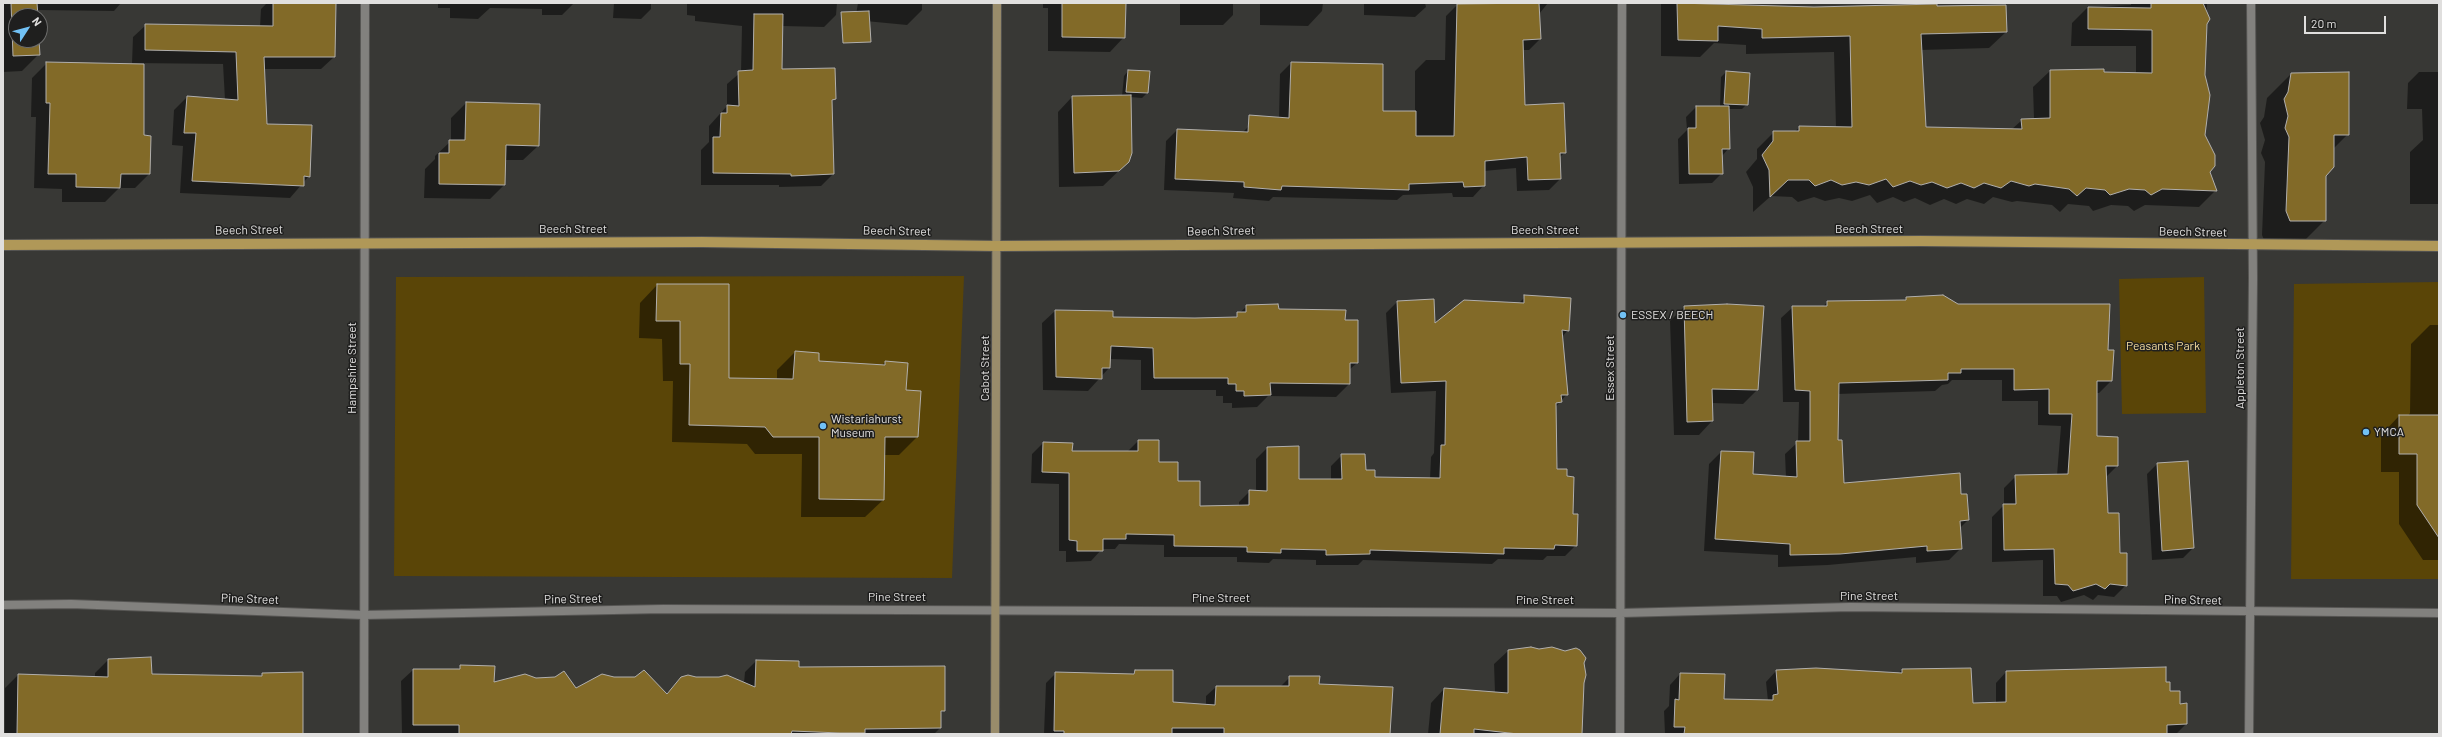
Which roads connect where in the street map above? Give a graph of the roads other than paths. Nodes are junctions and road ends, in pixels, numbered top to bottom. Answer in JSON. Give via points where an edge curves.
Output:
{"nodes":[{"id":1,"x":366,"y":3,"type":"edge"},
{"id":2,"x":997,"y":3,"type":"edge"},
{"id":3,"x":1622,"y":3,"type":"edge"},
{"id":4,"x":2251,"y":3,"type":"edge"},
{"id":5,"x":365,"y":242,"type":"junction"},
{"id":6,"x":1622,"y":244,"type":"junction"},
{"id":7,"x":3,"y":245,"type":"edge"},
{"id":8,"x":998,"y":246,"type":"junction"},
{"id":9,"x":2253,"y":246,"type":"junction"},
{"id":10,"x":2439,"y":246,"type":"edge"},
{"id":11,"x":3,"y":605,"type":"edge"},
{"id":12,"x":995,"y":609,"type":"junction"},
{"id":13,"x":1622,"y":613,"type":"junction"},
{"id":14,"x":2250,"y":613,"type":"junction"},
{"id":15,"x":2439,"y":613,"type":"edge"},
{"id":16,"x":363,"y":615,"type":"junction"},
{"id":17,"x":364,"y":734,"type":"edge"},
{"id":18,"x":995,"y":734,"type":"edge"},
{"id":19,"x":1620,"y":734,"type":"edge"},
{"id":20,"x":2249,"y":734,"type":"edge"}],
"edges":[{"from":1,"to":5,"type":"street","name":"Hampshire Street"},
{"from":2,"to":8,"type":"main road","name":"Cabot Street"},
{"from":3,"to":6,"type":"street","name":"Essex Street"},
{"from":4,"to":9,"type":"street","name":"Appleton Street"},
{"from":5,"to":7,"type":"main road","name":"Beech Street"},
{"from":5,"to":8,"type":"main road","name":"Beech Street","via":[[702,242]]},
{"from":5,"to":16,"type":"street","name":"Hampshire Street"},
{"from":6,"to":8,"type":"main road","name":"Beech Street"},
{"from":6,"to":9,"type":"main road","name":"Beech Street","via":[[1921,241]]},
{"from":6,"to":13,"type":"street","name":"Essex Street"},
{"from":8,"to":12,"type":"main road","name":"Cabot Street"},
{"from":9,"to":10,"type":"main road","name":"Beech Street"},
{"from":9,"to":14,"type":"street","name":"Appleton Street"},
{"from":11,"to":16,"type":"street","name":"Pine Street","via":[[71,604]]},
{"from":12,"to":13,"type":"street","name":"Pine Street"},
{"from":12,"to":16,"type":"street","name":"Pine Street","via":[[663,609]]},
{"from":12,"to":18,"type":"main road","name":"Cabot Street"},
{"from":13,"to":14,"type":"street","name":"Pine Street","via":[[1850,607]]},
{"from":13,"to":19,"type":"street","name":"Essex Street"},
{"from":14,"to":15,"type":"street","name":"Pine Street"},
{"from":14,"to":20,"type":"street","name":"Appleton Street"},
{"from":16,"to":17,"type":"street","name":"Hampshire Street"}]}
